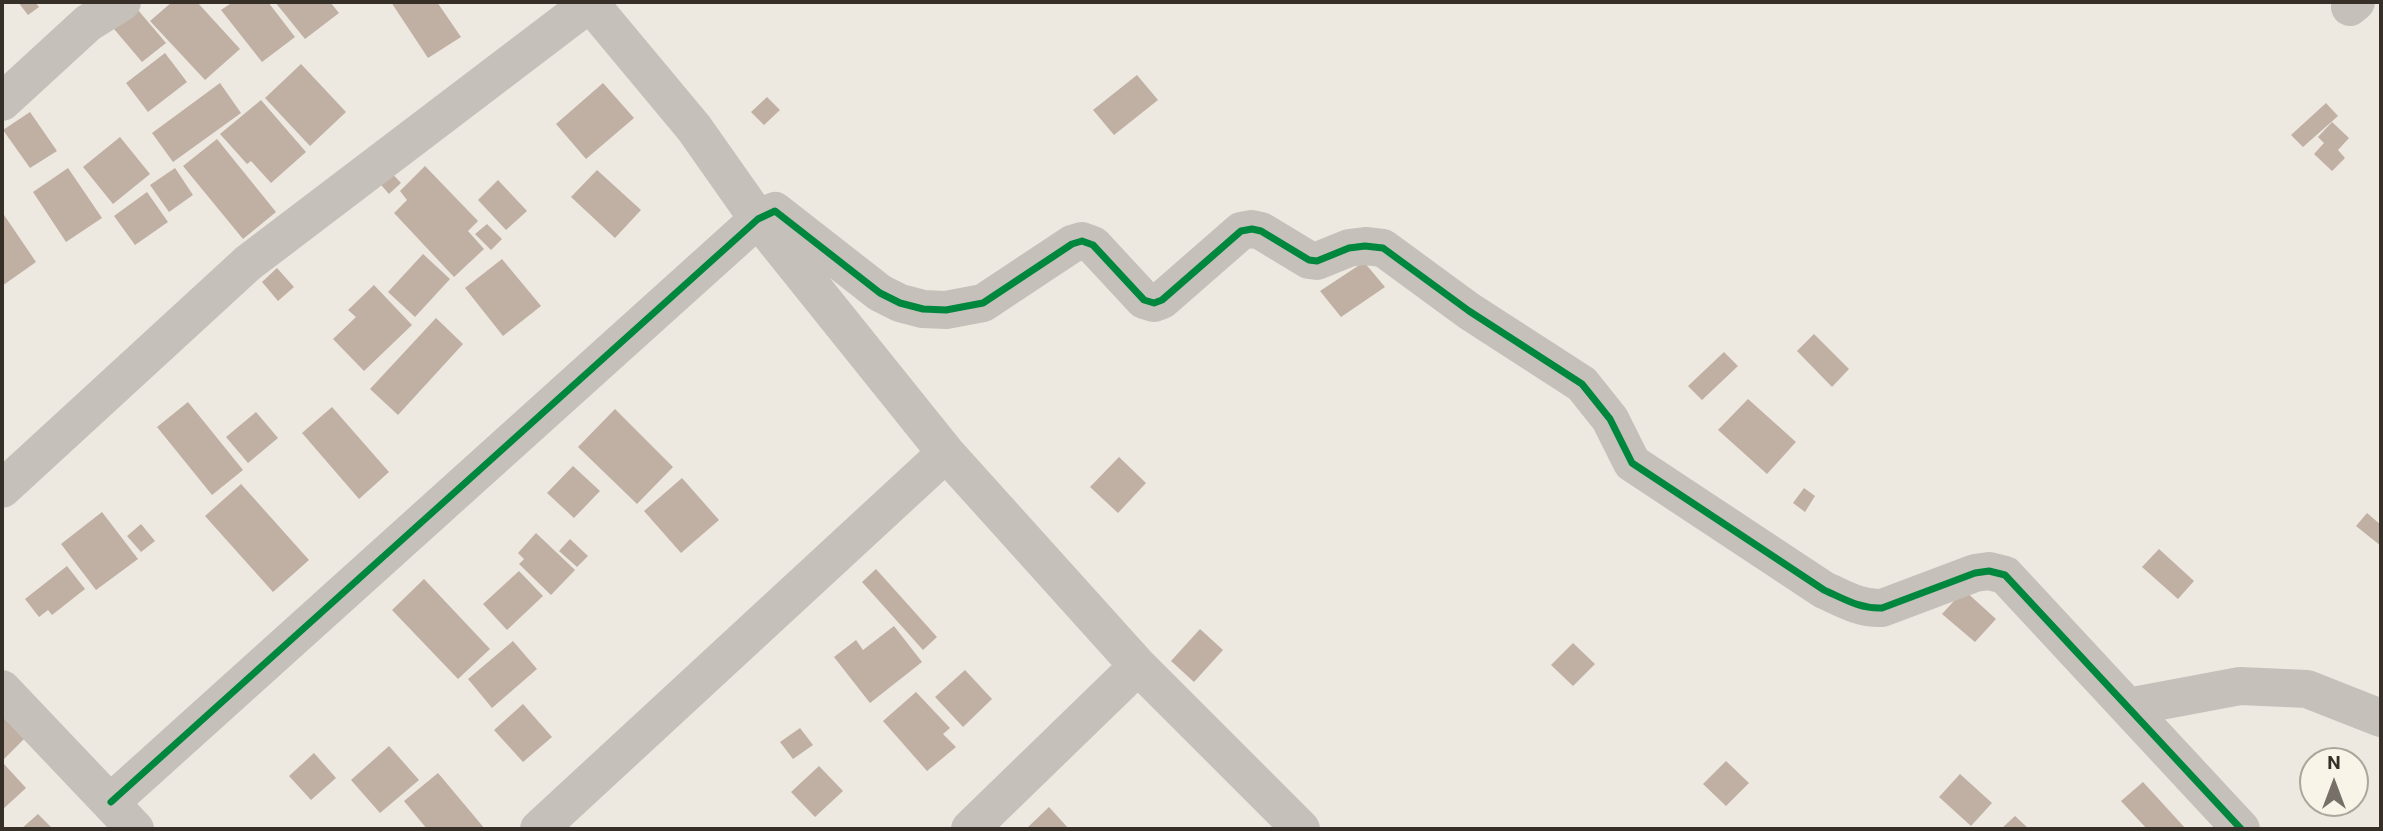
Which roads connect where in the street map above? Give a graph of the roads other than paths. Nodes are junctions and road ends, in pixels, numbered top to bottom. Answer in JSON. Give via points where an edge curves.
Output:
{"nodes":[{"id":1,"x":122,"y":2,"type":"edge"},
{"id":2,"x":590,"y":2,"type":"edge"},
{"id":3,"x":2,"y":102,"type":"edge"},
{"id":4,"x":758,"y":219,"type":"junction"},
{"id":5,"x":946,"y":453,"type":"junction"},
{"id":6,"x":2,"y":489,"type":"edge"},
{"id":7,"x":1138,"y":666,"type":"junction"},
{"id":8,"x":2,"y":689,"type":"edge"},
{"id":9,"x":2128,"y":707,"type":"junction"},
{"id":10,"x":2381,"y":718,"type":"edge"},
{"id":11,"x":123,"y":816,"type":"edge"},
{"id":12,"x":539,"y":829,"type":"edge"},
{"id":13,"x":970,"y":829,"type":"edge"},
{"id":14,"x":1301,"y":829,"type":"edge"},
{"id":15,"x":2241,"y":829,"type":"edge"}],
"edges":[{"from":1,"to":3,"type":"street","via":[[88,23]]},
{"from":2,"to":4,"type":"street","via":[[694,128]]},
{"from":2,"to":6,"type":"street","via":[[248,262]]},
{"from":4,"to":5,"type":"street"},
{"from":4,"to":9,"type":"street","via":[[770,212],[780,213],[880,292],[923,309],[983,303],[1082,241],[1093,245],[1144,300],[1154,303],[1241,231],[1261,231],[1317,261],[1349,248],[1383,248],[1582,384],[1610,419],[1632,463],[1824,590],[1868,609],[1882,608],[1975,573],[2006,575]]},
{"from":4,"to":11,"type":"street"},
{"from":5,"to":7,"type":"street"},
{"from":5,"to":12,"type":"street"},
{"from":7,"to":13,"type":"street"},
{"from":7,"to":14,"type":"street"},
{"from":8,"to":11,"type":"street"},
{"from":9,"to":10,"type":"street","via":[[2253,686],[2307,689]]},
{"from":9,"to":15,"type":"street"}]}
